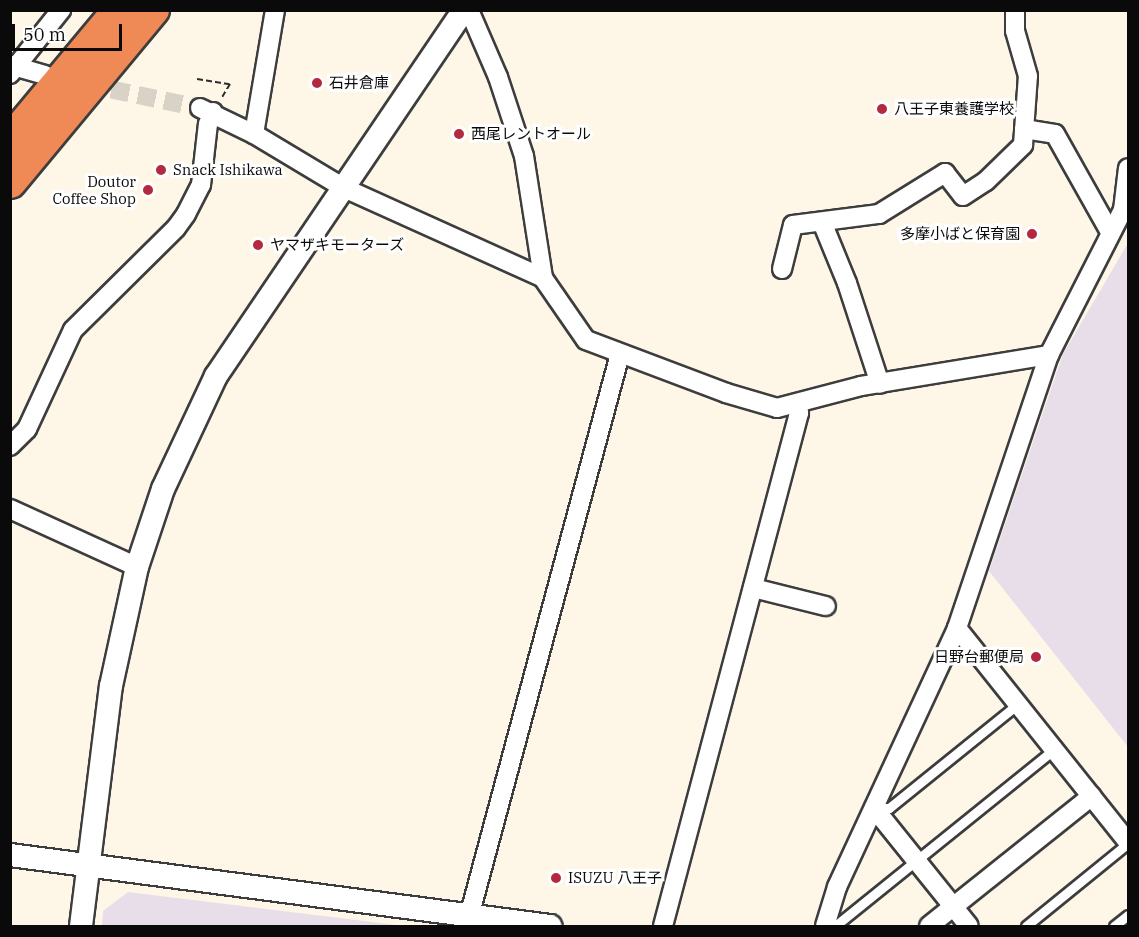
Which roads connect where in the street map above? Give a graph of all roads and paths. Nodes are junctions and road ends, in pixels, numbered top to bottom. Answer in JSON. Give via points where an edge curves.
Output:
{"nodes":[{"id":1,"x":61,"y":10,"type":"edge"},
{"id":2,"x":119,"y":10,"type":"edge"},
{"id":3,"x":153,"y":10,"type":"edge"},
{"id":4,"x":275,"y":10,"type":"edge"},
{"id":5,"x":464,"y":10,"type":"edge"},
{"id":6,"x":469,"y":10,"type":"edge"},
{"id":7,"x":1015,"y":10,"type":"edge"},
{"id":8,"x":12,"y":68,"type":"edge"},
{"id":9,"x":45,"y":75,"type":"dead end"},
{"id":10,"x":197,"y":79,"type":"dead end"},
{"id":11,"x":206,"y":110,"type":"junction"},
{"id":12,"x":1024,"y":129,"type":"junction"},
{"id":13,"x":254,"y":134,"type":"junction"},
{"id":14,"x":10,"y":141,"type":"edge"},
{"id":15,"x":1128,"y":168,"type":"edge"},
{"id":16,"x":10,"y":182,"type":"edge"},
{"id":17,"x":344,"y":188,"type":"junction"},
{"id":18,"x":822,"y":222,"type":"junction"},
{"id":19,"x":1110,"y":232,"type":"junction"},
{"id":20,"x":782,"y":269,"type":"dead end"},
{"id":21,"x":543,"y":278,"type":"junction"},
{"id":22,"x":620,"y":354,"type":"junction"},
{"id":23,"x":1049,"y":355,"type":"junction"},
{"id":24,"x":880,"y":384,"type":"junction"},
{"id":25,"x":797,"y":404,"type":"junction"},
{"id":26,"x":10,"y":446,"type":"edge"},
{"id":27,"x":10,"y":509,"type":"edge"},
{"id":28,"x":137,"y":567,"type":"junction"},
{"id":29,"x":753,"y":588,"type":"junction"},
{"id":30,"x":826,"y":606,"type":"dead end"},
{"id":31,"x":957,"y":628,"type":"junction"},
{"id":32,"x":1018,"y":704,"type":"junction"},
{"id":33,"x":1054,"y":749,"type":"junction"},
{"id":34,"x":1092,"y":796,"type":"junction"},
{"id":35,"x":874,"y":808,"type":"junction"},
{"id":36,"x":1128,"y":842,"type":"edge"},
{"id":37,"x":10,"y":855,"type":"edge"},
{"id":38,"x":916,"y":861,"type":"junction"},
{"id":39,"x":90,"y":866,"type":"junction"},
{"id":40,"x":953,"y":908,"type":"junction"},
{"id":41,"x":470,"y":913,"type":"junction"},
{"id":42,"x":1128,"y":915,"type":"edge"},
{"id":43,"x":81,"y":927,"type":"edge"},
{"id":44,"x":550,"y":927,"type":"edge"},
{"id":45,"x":663,"y":927,"type":"edge"},
{"id":46,"x":825,"y":927,"type":"edge"},
{"id":47,"x":835,"y":927,"type":"edge"},
{"id":48,"x":930,"y":927,"type":"edge"},
{"id":49,"x":969,"y":927,"type":"edge"},
{"id":50,"x":1026,"y":927,"type":"edge"},
{"id":51,"x":1114,"y":927,"type":"edge"}],
"edges":[{"from":1,"to":8,"type":"street"},
{"from":2,"to":14,"type":"highway"},
{"from":3,"to":16,"type":"highway"},
{"from":4,"to":13,"type":"street"},
{"from":5,"to":17,"type":"street"},
{"from":6,"to":21,"type":"street","via":[[498,77],[521,146]]},
{"from":7,"to":12,"type":"street","via":[[1015,31],[1028,76]]},
{"from":8,"to":9,"type":"street"},
{"from":10,"to":11,"type":"path","via":[[230,84]]},
{"from":11,"to":13,"type":"street"},
{"from":11,"to":26,"type":"street","via":[[201,184],[186,214],[73,330],[27,429]]},
{"from":12,"to":18,"type":"street","via":[[1023,145],[986,181],[963,196],[945,173],[879,214]]},
{"from":12,"to":19,"type":"street","via":[[1055,134]]},
{"from":13,"to":17,"type":"street"},
{"from":15,"to":19,"type":"street","via":[[1123,210]]},
{"from":17,"to":21,"type":"street"},
{"from":17,"to":28,"type":"street","via":[[216,376],[163,489]]},
{"from":18,"to":20,"type":"street","via":[[793,225]]},
{"from":18,"to":24,"type":"street"},
{"from":19,"to":23,"type":"street"},
{"from":21,"to":22,"type":"street","via":[[586,340]]},
{"from":22,"to":25,"type":"street","via":[[769,407]]},
{"from":22,"to":41,"type":"street"},
{"from":23,"to":24,"type":"street"},
{"from":23,"to":31,"type":"street"},
{"from":24,"to":25,"type":"street"},
{"from":25,"to":29,"type":"street","via":[[799,413]]},
{"from":27,"to":28,"type":"street"},
{"from":28,"to":39,"type":"street","via":[[111,686]]},
{"from":29,"to":30,"type":"street"},
{"from":29,"to":45,"type":"street"},
{"from":31,"to":32,"type":"street"},
{"from":31,"to":35,"type":"street"},
{"from":32,"to":33,"type":"street"},
{"from":32,"to":35,"type":"lane","via":[[889,808]]},
{"from":33,"to":34,"type":"street"},
{"from":33,"to":38,"type":"lane"},
{"from":34,"to":36,"type":"street"},
{"from":34,"to":40,"type":"street"},
{"from":35,"to":38,"type":"street"},
{"from":35,"to":46,"type":"street","via":[[837,888]]},
{"from":36,"to":50,"type":"lane"},
{"from":37,"to":39,"type":"street"},
{"from":38,"to":40,"type":"street"},
{"from":38,"to":47,"type":"lane"},
{"from":39,"to":41,"type":"street"},
{"from":39,"to":43,"type":"street"},
{"from":40,"to":48,"type":"street"},
{"from":40,"to":49,"type":"street"},
{"from":41,"to":44,"type":"street"},
{"from":42,"to":51,"type":"lane"}]}
